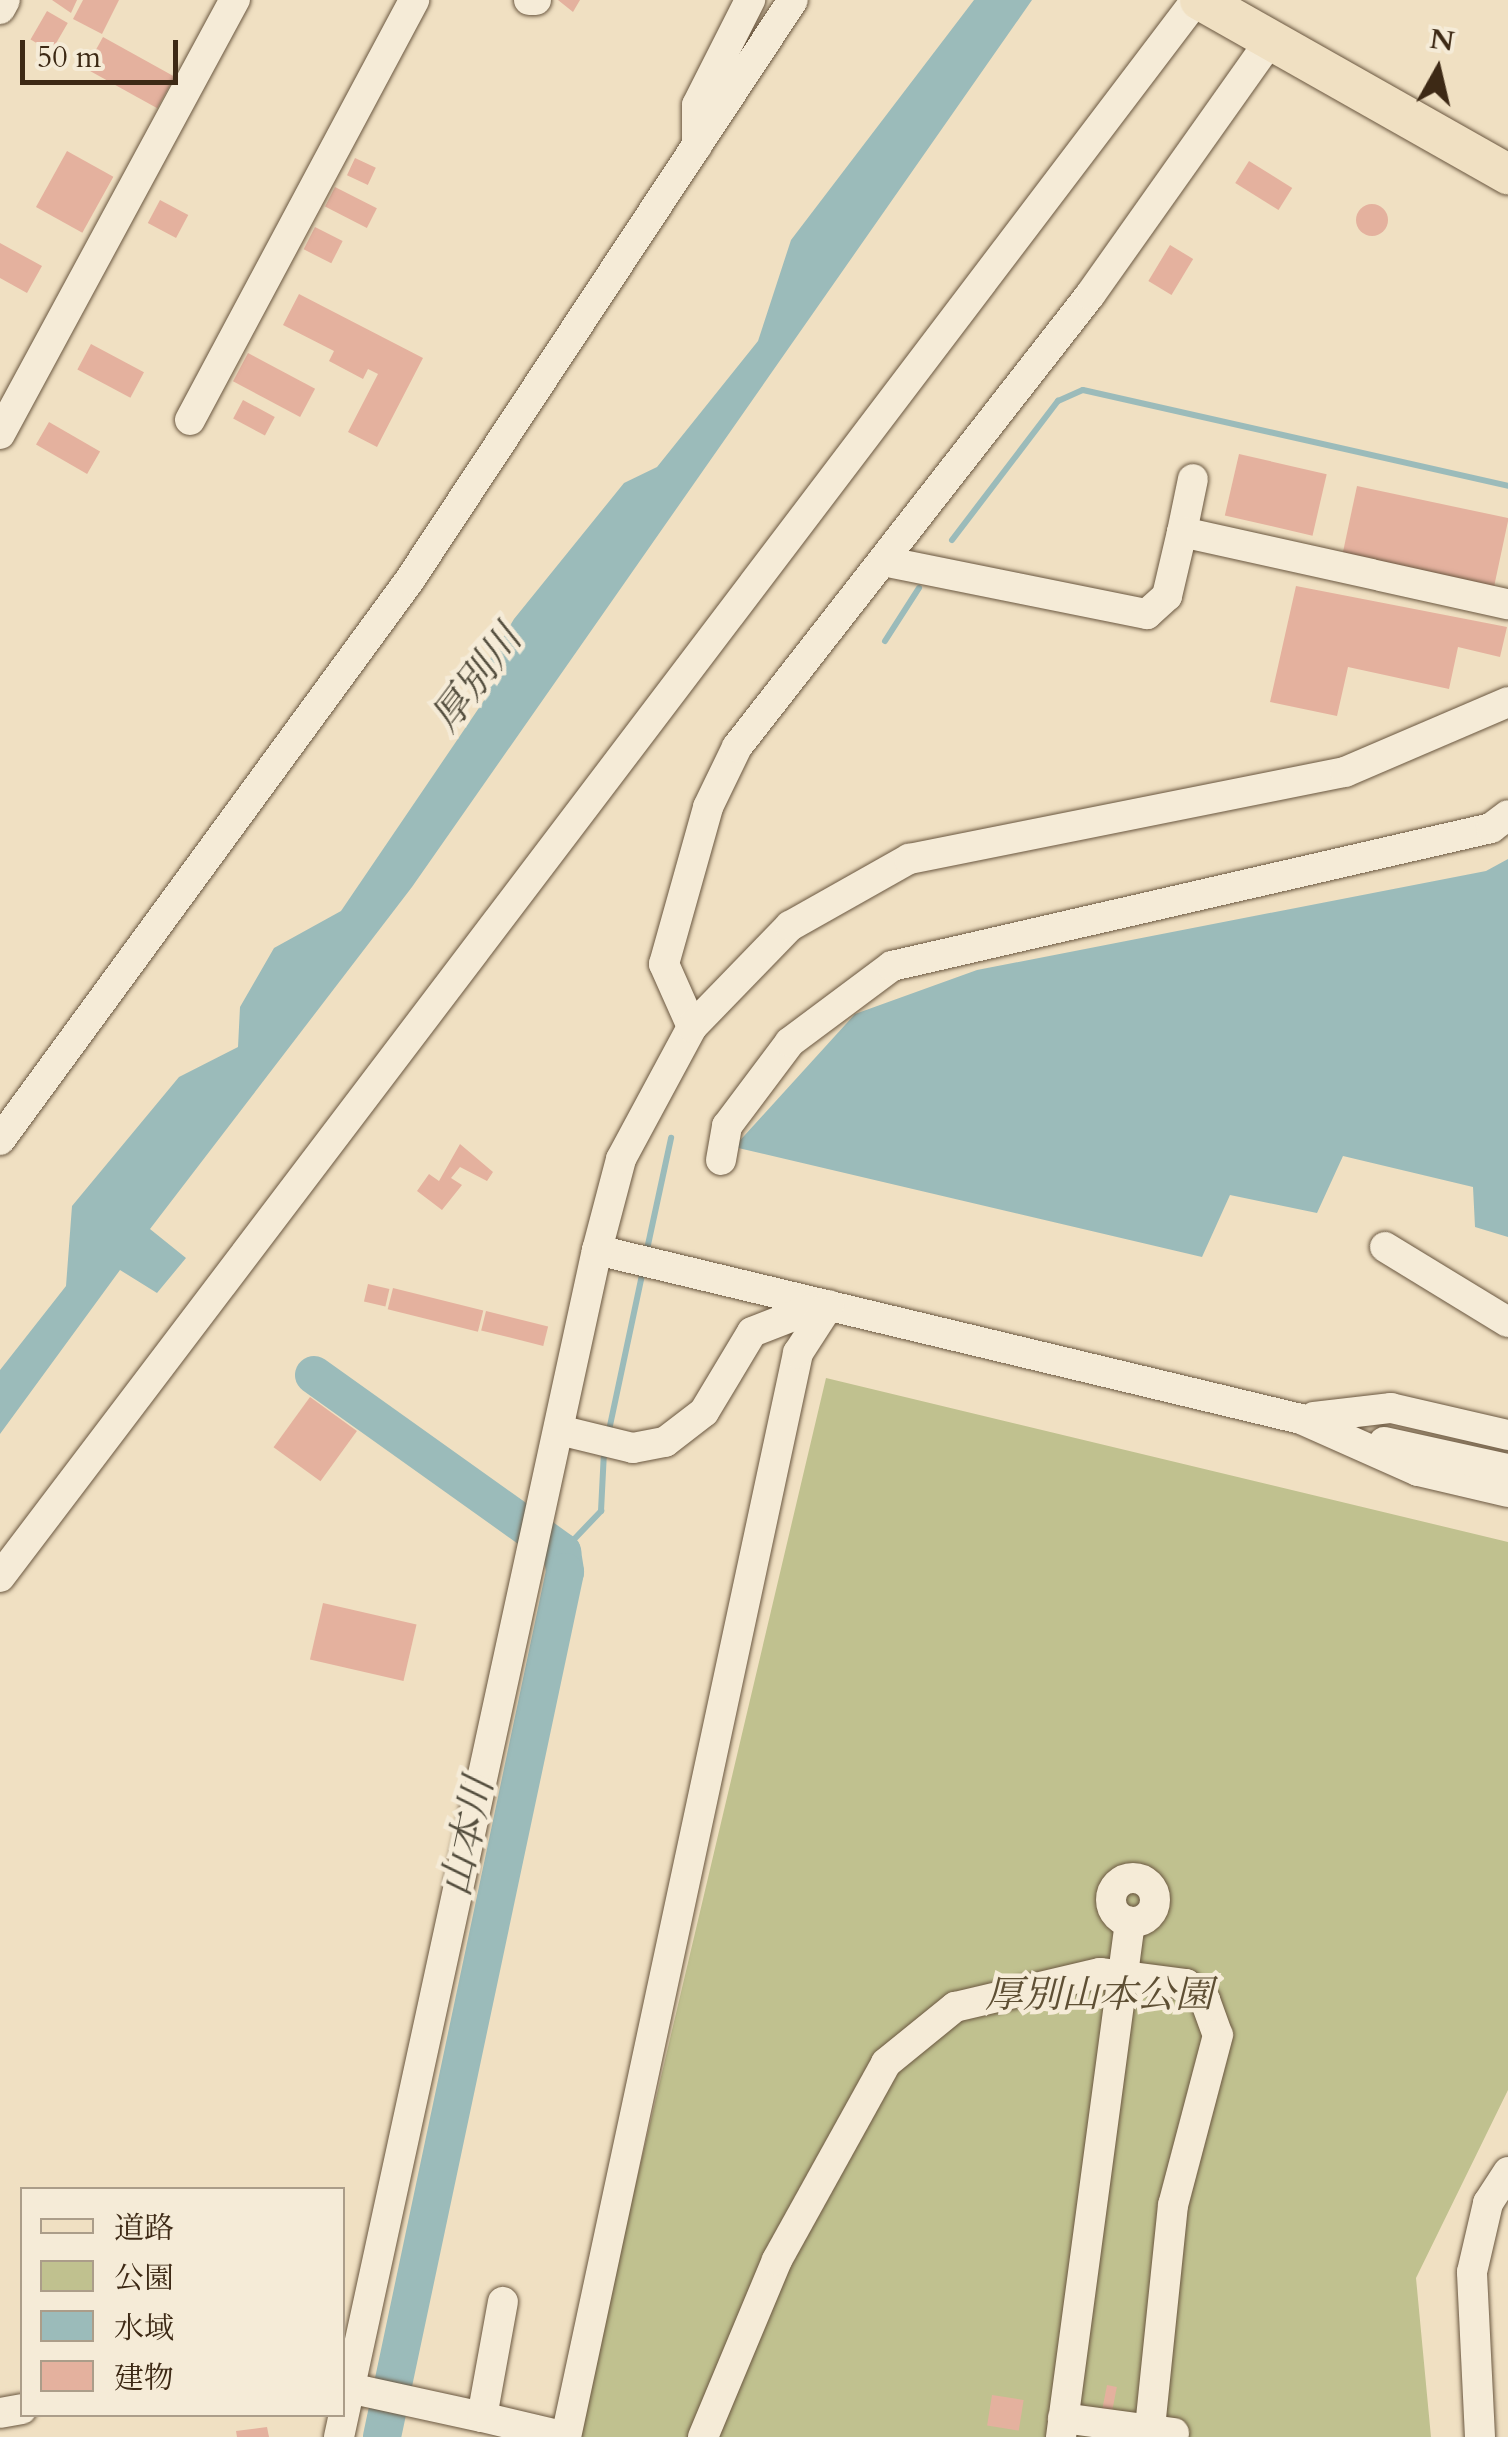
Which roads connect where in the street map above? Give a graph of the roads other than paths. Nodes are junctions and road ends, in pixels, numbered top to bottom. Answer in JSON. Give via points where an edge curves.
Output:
{"nodes":[{"id":1,"x":5,"y":0,"type":"edge"},
{"id":2,"x":235,"y":0,"type":"edge"},
{"id":3,"x":414,"y":0,"type":"edge"},
{"id":4,"x":529,"y":0,"type":"edge"},
{"id":5,"x":536,"y":0,"type":"edge"},
{"id":6,"x":750,"y":0,"type":"edge"},
{"id":7,"x":793,"y":0,"type":"edge"},
{"id":8,"x":1198,"y":0,"type":"edge"},
{"id":9,"x":0,"y":10,"type":"edge"},
{"id":10,"x":1271,"y":39,"type":"junction"},
{"id":11,"x":696,"y":146,"type":"junction"},
{"id":12,"x":1508,"y":174,"type":"edge"},
{"id":13,"x":190,"y":420,"type":"dead end"},
{"id":14,"x":0,"y":434,"type":"edge"},
{"id":15,"x":1193,"y":478,"type":"dead end"},
{"id":16,"x":1182,"y":532,"type":"junction"},
{"id":17,"x":882,"y":561,"type":"junction"},
{"id":18,"x":1508,"y":604,"type":"edge"},
{"id":19,"x":1508,"y":702,"type":"edge"},
{"id":20,"x":1508,"y":815,"type":"edge"},
{"id":21,"x":692,"y":1027,"type":"junction"},
{"id":22,"x":0,"y":1140,"type":"edge"},
{"id":23,"x":721,"y":1160,"type":"dead end"},
{"id":24,"x":1385,"y":1248,"type":"dead end"},
{"id":25,"x":610,"y":1254,"type":"junction"},
{"id":26,"x":829,"y":1305,"type":"junction"},
{"id":27,"x":1508,"y":1322,"type":"edge"},
{"id":28,"x":1301,"y":1419,"type":"junction"},
{"id":29,"x":573,"y":1435,"type":"junction"},
{"id":30,"x":1508,"y":1435,"type":"edge"},
{"id":31,"x":1356,"y":1436,"type":"junction"},
{"id":32,"x":1508,"y":1470,"type":"edge"},
{"id":33,"x":1508,"y":1492,"type":"edge"},
{"id":34,"x":0,"y":1577,"type":"edge"},
{"id":35,"x":1130,"y":1922,"type":"dead end"},
{"id":36,"x":1123,"y":1974,"type":"junction"},
{"id":37,"x":1508,"y":2172,"type":"edge"},
{"id":38,"x":503,"y":2302,"type":"dead end"},
{"id":39,"x":356,"y":2374,"type":"edge"},
{"id":40,"x":345,"y":2415,"type":"edge"},
{"id":41,"x":482,"y":2417,"type":"junction"},
{"id":42,"x":1062,"y":2427,"type":"edge"},
{"id":43,"x":1158,"y":2433,"type":"edge"},
{"id":44,"x":566,"y":2437,"type":"edge"},
{"id":45,"x":703,"y":2437,"type":"edge"},
{"id":46,"x":1480,"y":2437,"type":"edge"}],
"edges":[{"from":1,"to":9,"type":"street"},
{"from":2,"to":14,"type":"street"},
{"from":3,"to":13,"type":"street"},
{"from":4,"to":5,"type":"street"},
{"from":6,"to":11,"type":"street","via":[[697,105]]},
{"from":7,"to":11,"type":"street"},
{"from":8,"to":10,"type":"main road"},
{"from":8,"to":34,"type":"street"},
{"from":10,"to":12,"type":"main road"},
{"from":10,"to":17,"type":"street","via":[[1090,295]]},
{"from":11,"to":22,"type":"street","via":[[409,581]]},
{"from":15,"to":16,"type":"street"},
{"from":16,"to":17,"type":"street","via":[[1167,596],[1147,614]]},
{"from":16,"to":18,"type":"street"},
{"from":17,"to":21,"type":"street","via":[[737,747],[708,807],[664,964]]},
{"from":19,"to":21,"type":"street","via":[[1345,772],[909,859],[790,926]]},
{"from":20,"to":23,"type":"street","via":[[1491,828],[892,966],[790,1042],[727,1126]]},
{"from":21,"to":25,"type":"street","via":[[621,1159]]},
{"from":24,"to":27,"type":"street"},
{"from":25,"to":26,"type":"street"},
{"from":25,"to":29,"type":"street"},
{"from":26,"to":28,"type":"street"},
{"from":26,"to":29,"type":"street","via":[[784,1313],[752,1332],[686,1432],[634,1448]]},
{"from":26,"to":44,"type":"street","via":[[798,1353]]},
{"from":28,"to":30,"type":"street","via":[[1391,1408]]},
{"from":28,"to":31,"type":"street"},
{"from":29,"to":39,"type":"street","via":[[543,1505]]},
{"from":31,"to":32,"type":"street"},
{"from":31,"to":33,"type":"street","via":[[1418,1471]]},
{"from":35,"to":36,"type":"street"},
{"from":36,"to":42,"type":"street"},
{"from":36,"to":43,"type":"street","via":[[1186,1984],[1205,2000],[1218,2035],[1173,2204]]},
{"from":36,"to":45,"type":"street","via":[[955,2007],[886,2063],[777,2260]]},
{"from":37,"to":46,"type":"street","via":[[1488,2203],[1472,2272]]},
{"from":38,"to":41,"type":"street"},
{"from":39,"to":40,"type":"street"},
{"from":39,"to":41,"type":"street","via":[[430,2405]]},
{"from":41,"to":44,"type":"street"},
{"from":42,"to":43,"type":"street"}]}
